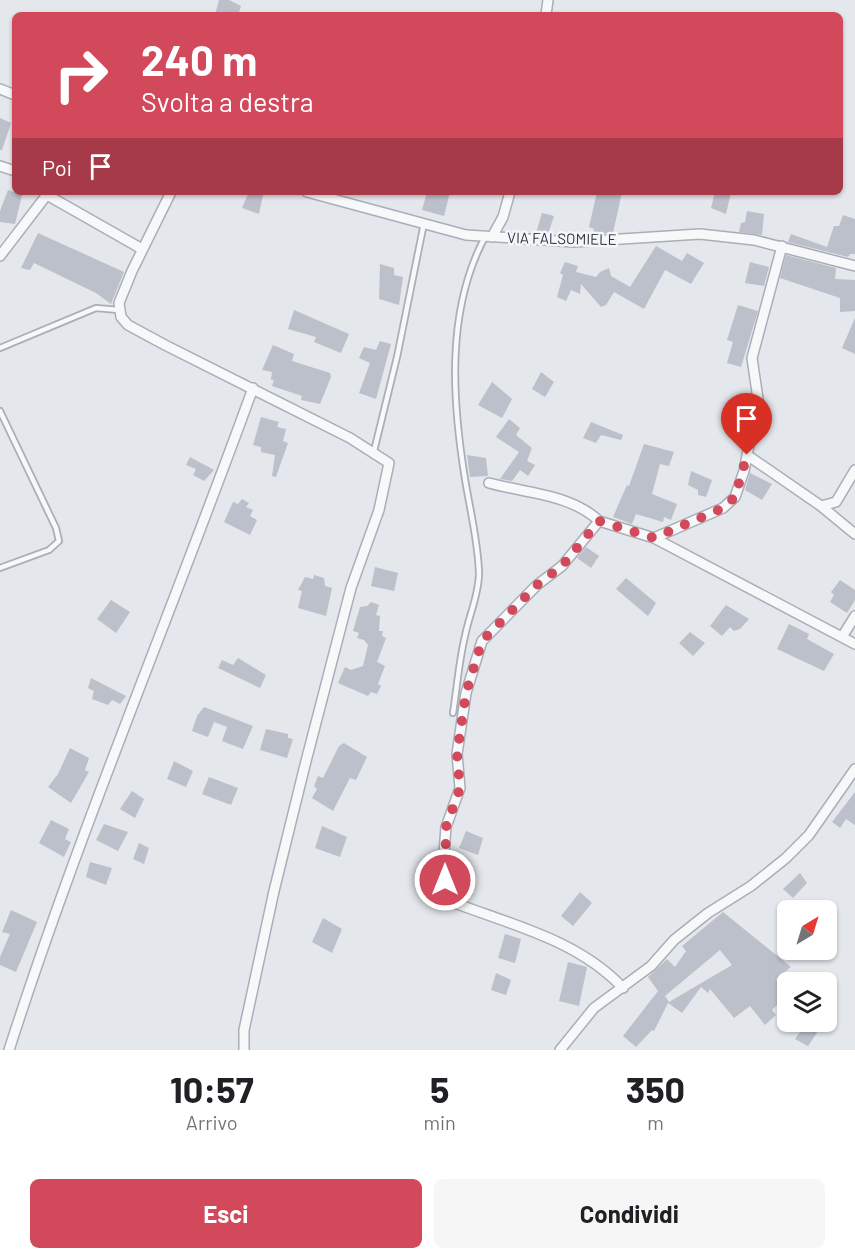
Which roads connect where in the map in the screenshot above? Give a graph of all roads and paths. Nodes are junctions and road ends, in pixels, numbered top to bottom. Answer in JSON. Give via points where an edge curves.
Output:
{"nodes":[{"id":1,"x":46,"y":195,"type":"edge"},
{"id":2,"x":51,"y":195,"type":"edge"},
{"id":3,"x":169,"y":195,"type":"edge"},
{"id":4,"x":318,"y":195,"type":"edge"},
{"id":5,"x":509,"y":195,"type":"edge"},
{"id":6,"x":424,"y":223,"type":"junction"},
{"id":7,"x":488,"y":237,"type":"junction"},
{"id":8,"x":782,"y":246,"type":"junction"},
{"id":9,"x":142,"y":249,"type":"junction"},
{"id":10,"x":0,"y":256,"type":"edge"},
{"id":11,"x":855,"y":266,"type":"edge"},
{"id":12,"x":119,"y":310,"type":"junction"},
{"id":13,"x":0,"y":348,"type":"edge"},
{"id":14,"x":253,"y":388,"type":"junction"},
{"id":15,"x":0,"y":411,"type":"edge"},
{"id":16,"x":374,"y":451,"type":"junction"},
{"id":17,"x":747,"y":455,"type":"junction"},
{"id":18,"x":855,"y":470,"type":"edge"},
{"id":19,"x":489,"y":483,"type":"dead end"},
{"id":20,"x":821,"y":506,"type":"junction"},
{"id":21,"x":599,"y":521,"type":"junction"},
{"id":22,"x":855,"y":534,"type":"edge"},
{"id":23,"x":654,"y":538,"type":"junction"},
{"id":24,"x":0,"y":568,"type":"edge"},
{"id":25,"x":855,"y":616,"type":"edge"},
{"id":26,"x":842,"y":637,"type":"junction"},
{"id":27,"x":855,"y":644,"type":"edge"},
{"id":28,"x":453,"y":712,"type":"dead end"},
{"id":29,"x":855,"y":768,"type":"edge"},
{"id":30,"x":623,"y":988,"type":"junction"},
{"id":31,"x":9,"y":1050,"type":"edge"},
{"id":32,"x":244,"y":1050,"type":"edge"},
{"id":33,"x":560,"y":1050,"type":"edge"}],
"edges":[{"from":1,"to":10,"type":"street"},
{"from":2,"to":9,"type":"street"},
{"from":3,"to":9,"type":"street"},
{"from":4,"to":6,"type":"street","name":"VIA FALSOMIELE"},
{"from":5,"to":7,"type":"street","via":[[503,217]]},
{"from":6,"to":7,"type":"street","name":"VIA FALSOMIELE"},
{"from":6,"to":16,"type":"lane"},
{"from":7,"to":8,"type":"street","name":"VIA FALSOMIELE","via":[[574,242],[700,234]]},
{"from":7,"to":28,"type":"lane","via":[[466,285],[454,352],[464,476],[478,544],[479,577]]},
{"from":8,"to":11,"type":"street","name":"VIA FALSOMIELE"},
{"from":8,"to":17,"type":"street","via":[[752,358],[758,399]]},
{"from":9,"to":12,"type":"street"},
{"from":12,"to":13,"type":"lane","via":[[96,308]]},
{"from":12,"to":14,"type":"street","via":[[128,325]]},
{"from":14,"to":16,"type":"street"},
{"from":14,"to":31,"type":"street","via":[[70,869]]},
{"from":15,"to":24,"type":"lane","via":[[56,528],[59,542],[49,550]]},
{"from":16,"to":32,"type":"street","via":[[389,463],[379,510],[351,588],[305,765],[271,902],[244,1030]]},
{"from":17,"to":20,"type":"street"},
{"from":17,"to":23,"type":"street","via":[[735,497],[723,508]]},
{"from":18,"to":20,"type":"street","via":[[836,502]]},
{"from":19,"to":21,"type":"street","via":[[558,499],[588,511]]},
{"from":20,"to":22,"type":"street"},
{"from":21,"to":23,"type":"street"},
{"from":21,"to":30,"type":"street","via":[[562,566],[537,585],[482,641],[466,693],[457,754],[460,788],[446,827],[443,865],[446,895],[452,902],[519,925],[592,960]]},
{"from":23,"to":26,"type":"street"},
{"from":25,"to":26,"type":"street"},
{"from":26,"to":27,"type":"street"},
{"from":29,"to":30,"type":"street","via":[[809,834],[786,858],[674,940],[651,966]]},
{"from":30,"to":33,"type":"street","via":[[594,1008]]}]}
